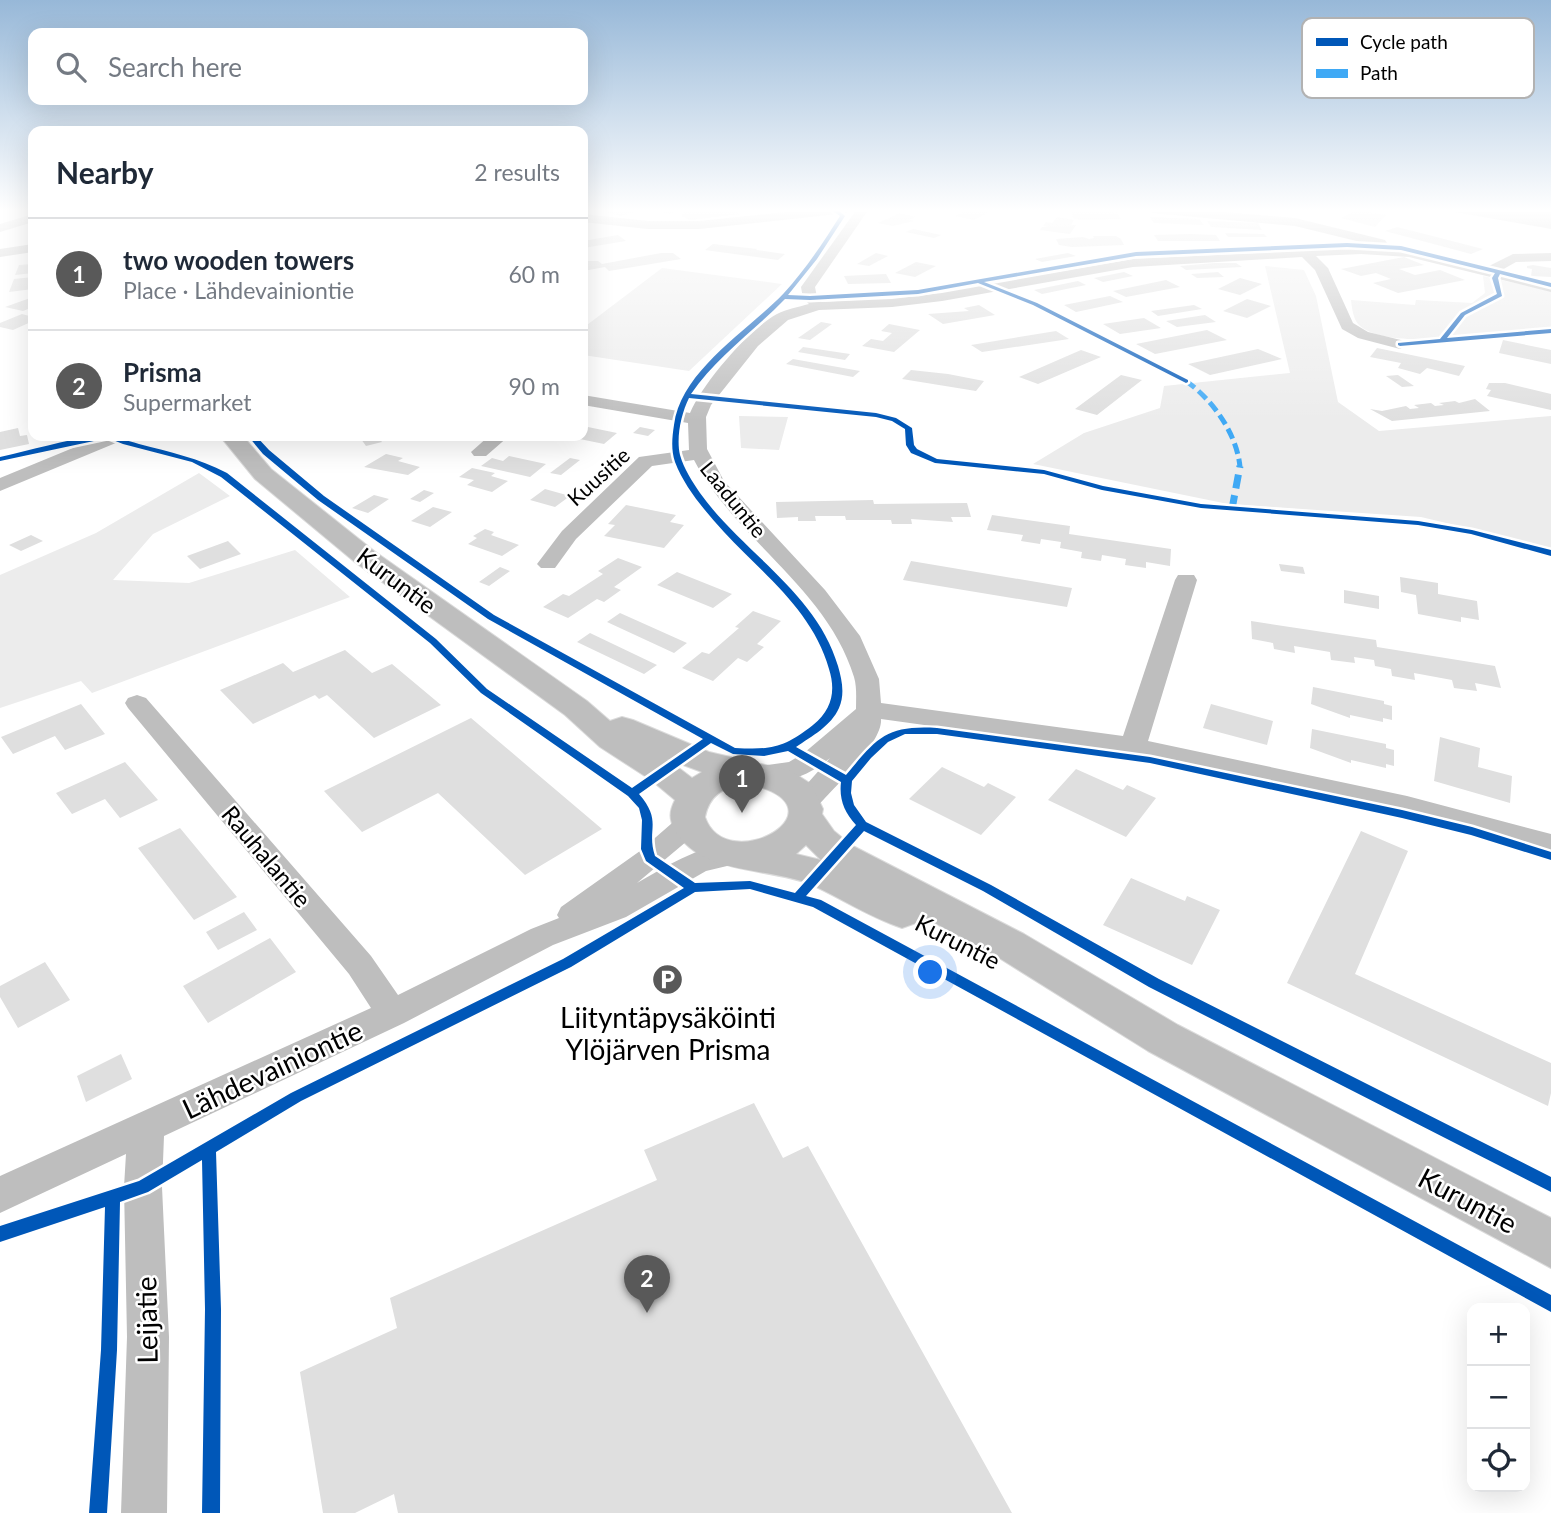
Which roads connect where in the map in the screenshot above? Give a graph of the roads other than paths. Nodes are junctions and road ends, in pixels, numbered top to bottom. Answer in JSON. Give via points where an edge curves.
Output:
{"nodes":[{"id":1,"x":813,"y":280,"type":"edge"},
{"id":2,"x":1040,"y":280,"type":"edge"},
{"id":3,"x":1326,"y":280,"type":"edge"},
{"id":4,"x":1518,"y":280,"type":"edge"},
{"id":5,"x":1551,"y":288,"type":"edge"},
{"id":6,"x":818,"y":306,"type":"junction"},
{"id":7,"x":1401,"y":344,"type":"dead end"},
{"id":8,"x":588,"y":401,"type":"edge"},
{"id":9,"x":696,"y":419,"type":"junction"},
{"id":10,"x":101,"y":441,"type":"edge"},
{"id":11,"x":235,"y":441,"type":"edge"},
{"id":12,"x":494,"y":441,"type":"edge"},
{"id":13,"x":480,"y":452,"type":"dead end"},
{"id":14,"x":698,"y":454,"type":"junction"},
{"id":15,"x":0,"y":485,"type":"edge"},
{"id":16,"x":548,"y":564,"type":"dead end"},
{"id":17,"x":1186,"y":580,"type":"dead end"},
{"id":18,"x":137,"y":702,"type":"dead end"},
{"id":19,"x":576,"y":708,"type":"junction"},
{"id":20,"x":871,"y":710,"type":"junction"},
{"id":21,"x":1133,"y":746,"type":"junction"},
{"id":22,"x":753,"y":773,"type":"junction"},
{"id":23,"x":691,"y":810,"type":"junction"},
{"id":24,"x":806,"y":811,"type":"junction"},
{"id":25,"x":1551,"y":844,"type":"edge"},
{"id":26,"x":744,"y":855,"type":"junction"},
{"id":27,"x":542,"y":937,"type":"junction"},
{"id":28,"x":392,"y":1013,"type":"junction"},
{"id":29,"x":1163,"y":1038,"type":"junction"},
{"id":30,"x":146,"y":1127,"type":"junction"},
{"id":31,"x":0,"y":1195,"type":"edge"},
{"id":32,"x":1551,"y":1244,"type":"edge"},
{"id":33,"x":144,"y":1513,"type":"edge"}],
"edges":[{"from":1,"to":6,"type":"street","via":[[808,287]]},
{"from":2,"to":6,"type":"street","via":[[892,303]]},
{"from":3,"to":7,"type":"street","via":[[1347,326]]},
{"from":4,"to":5,"type":"street"},
{"from":6,"to":9,"type":"street","via":[[782,318],[745,350],[706,398]]},
{"from":8,"to":9,"type":"street"},
{"from":9,"to":14,"type":"street","name":"Laaduntie"},
{"from":10,"to":15,"type":"street"},
{"from":11,"to":19,"type":"main road","name":"Kuruntie","via":[[263,474],[365,557]]},
{"from":12,"to":13,"type":"street"},
{"from":14,"to":16,"type":"street","name":"Kuusitie","via":[[646,461],[569,534]]},
{"from":14,"to":20,"type":"street","name":"Laaduntie","via":[[738,511],[835,612],[867,675]]},
{"from":17,"to":21,"type":"street"},
{"from":18,"to":28,"type":"street","name":"Rauhalantie","via":[[360,965]]},
{"from":19,"to":22,"type":"main road","name":"Kuruntie","via":[[687,756]]},
{"from":19,"to":23,"type":"main road","name":"Kuruntie","via":[[612,740],[663,772]]},
{"from":20,"to":21,"type":"street"},
{"from":20,"to":22,"type":"street","via":[[795,770]]},
{"from":20,"to":24,"type":"street","name":"Laaduntie","via":[[869,729]]},
{"from":21,"to":25,"type":"street","via":[[1407,805]]},
{"from":22,"to":23,"type":"main road","via":[[714,779],[702,787]]},
{"from":22,"to":24,"type":"main road","via":[[790,783]]},
{"from":23,"to":26,"type":"main road","via":[[696,835],[707,844]]},
{"from":23,"to":27,"type":"street","name":"Lähdevainiontie","via":[[650,858]]},
{"from":24,"to":26,"type":"main road","via":[[800,832],[788,844]]},
{"from":24,"to":29,"type":"main road","name":"Kuruntie","via":[[821,841],[838,854],[1010,945]]},
{"from":26,"to":27,"type":"street","name":"Lähdevainiontie","via":[[698,862],[615,909]]},
{"from":26,"to":29,"type":"main road","name":"Kuruntie","via":[[840,882]]},
{"from":27,"to":28,"type":"street","name":"Lähdevainiontie"},
{"from":28,"to":30,"type":"street","name":"Lähdevainiontie"},
{"from":29,"to":32,"type":"main road","name":"Kuruntie"},
{"from":30,"to":31,"type":"street","name":"Lähdevainiontie"},
{"from":30,"to":33,"type":"street","name":"Leijatie"}]}
